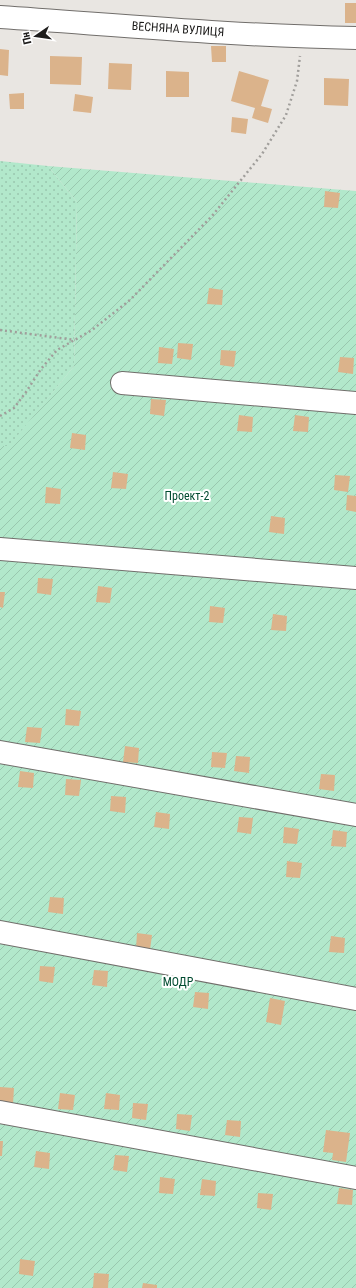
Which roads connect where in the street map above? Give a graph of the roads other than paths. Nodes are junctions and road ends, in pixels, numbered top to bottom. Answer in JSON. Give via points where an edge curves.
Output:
{"nodes":[{"id":1,"x":0,"y":17,"type":"edge"},
{"id":2,"x":356,"y":38,"type":"edge"},
{"id":3,"x":122,"y":383,"type":"dead end"},
{"id":4,"x":356,"y":403,"type":"edge"},
{"id":5,"x":0,"y":549,"type":"edge"},
{"id":6,"x":356,"y":578,"type":"edge"},
{"id":7,"x":0,"y":752,"type":"edge"},
{"id":8,"x":356,"y":816,"type":"edge"},
{"id":9,"x":0,"y":932,"type":"edge"},
{"id":10,"x":356,"y":999,"type":"edge"},
{"id":11,"x":0,"y":1112,"type":"edge"},
{"id":12,"x":356,"y":1178,"type":"edge"}],
"edges":[{"from":1,"to":2,"type":"street","name":"ВЕСНЯНА ВУЛИЦЯ","via":[[303,37]]},
{"from":3,"to":4,"type":"street"},
{"from":5,"to":6,"type":"street"},
{"from":7,"to":8,"type":"street"},
{"from":9,"to":10,"type":"street"},
{"from":11,"to":12,"type":"street"}]}
